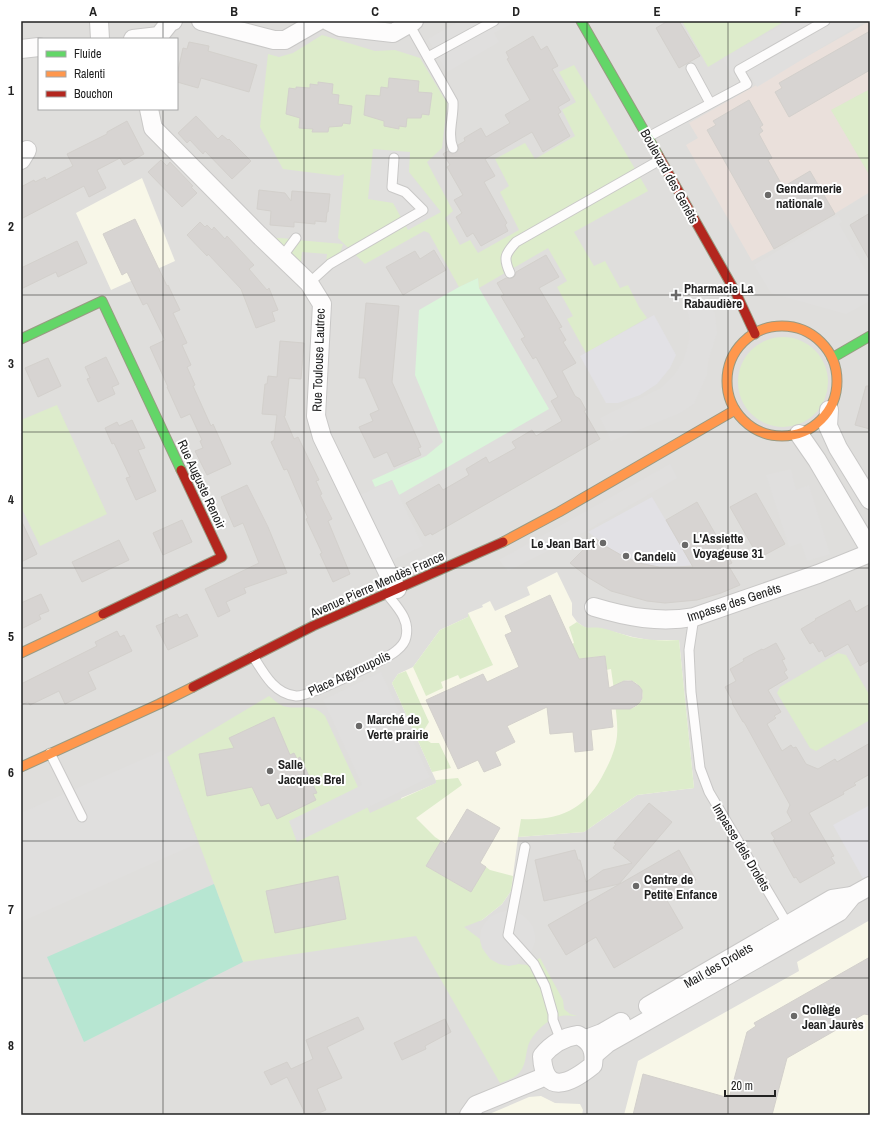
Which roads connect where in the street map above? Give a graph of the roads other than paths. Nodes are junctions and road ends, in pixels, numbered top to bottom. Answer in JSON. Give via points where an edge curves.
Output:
{"nodes":[{"id":1,"x":99,"y":21,"type":"edge"},
{"id":2,"x":173,"y":21,"type":"edge"},
{"id":3,"x":201,"y":21,"type":"edge"},
{"id":4,"x":318,"y":21,"type":"edge"},
{"id":5,"x":328,"y":21,"type":"edge"},
{"id":6,"x":494,"y":21,"type":"edge"},
{"id":7,"x":581,"y":21,"type":"edge"},
{"id":8,"x":825,"y":21,"type":"edge"},
{"id":9,"x":411,"y":23,"type":"edge"},
{"id":10,"x":100,"y":38,"type":"edge"},
{"id":11,"x":158,"y":38,"type":"edge"},
{"id":12,"x":38,"y":48,"type":"edge"},
{"id":13,"x":21,"y":49,"type":"edge"},
{"id":14,"x":428,"y":58,"type":"junction"},
{"id":15,"x":691,"y":68,"type":"dead end"},
{"id":16,"x":710,"y":103,"type":"junction"},
{"id":17,"x":149,"y":110,"type":"edge"},
{"id":18,"x":648,"y":137,"type":"junction"},
{"id":19,"x":453,"y":148,"type":"dead end"},
{"id":20,"x":394,"y":158,"type":"dead end"},
{"id":21,"x":660,"y":160,"type":"junction"},
{"id":22,"x":296,"y":238,"type":"dead end"},
{"id":23,"x":282,"y":257,"type":"junction"},
{"id":24,"x":510,"y":273,"type":"dead end"},
{"id":25,"x":310,"y":283,"type":"junction"},
{"id":26,"x":755,"y":334,"type":"junction"},
{"id":27,"x":870,"y":336,"type":"edge"},
{"id":28,"x":21,"y":339,"type":"edge"},
{"id":29,"x":832,"y":358,"type":"junction"},
{"id":30,"x":735,"y":410,"type":"junction"},
{"id":31,"x":829,"y":410,"type":"junction"},
{"id":32,"x":799,"y":434,"type":"junction"},
{"id":33,"x":870,"y":500,"type":"edge"},
{"id":34,"x":870,"y":550,"type":"edge"},
{"id":35,"x":870,"y":553,"type":"edge"},
{"id":36,"x":392,"y":591,"type":"junction"},
{"id":37,"x":594,"y":607,"type":"dead end"},
{"id":38,"x":694,"y":617,"type":"junction"},
{"id":39,"x":21,"y":652,"type":"edge"},
{"id":40,"x":253,"y":656,"type":"junction"},
{"id":41,"x":50,"y":753,"type":"junction"},
{"id":42,"x":21,"y":767,"type":"edge"},
{"id":43,"x":82,"y":817,"type":"dead end"},
{"id":44,"x":525,"y":847,"type":"dead end"},
{"id":45,"x":870,"y":886,"type":"edge"},
{"id":46,"x":792,"y":930,"type":"junction"},
{"id":47,"x":586,"y":1039,"type":"junction"},
{"id":48,"x":561,"y":1041,"type":"junction"},
{"id":49,"x":594,"y":1054,"type":"junction"},
{"id":50,"x":546,"y":1075,"type":"junction"},
{"id":51,"x":469,"y":1115,"type":"edge"}],
"edges":[{"from":1,"to":10,"type":"street"},
{"from":2,"to":11,"type":"street"},
{"from":3,"to":4,"type":"street","via":[[274,40],[285,40]]},
{"from":5,"to":9,"type":"street","via":[[340,26],[393,33]]},
{"from":6,"to":14,"type":"lane"},
{"from":7,"to":18,"type":"street","name":"Boulevard des Genêts"},
{"from":8,"to":16,"type":"lane","via":[[739,70],[747,84]]},
{"from":9,"to":14,"type":"lane"},
{"from":12,"to":13,"type":"street"},
{"from":14,"to":19,"type":"lane","via":[[453,102],[450,141]]},
{"from":15,"to":16,"type":"lane"},
{"from":16,"to":18,"type":"lane"},
{"from":17,"to":23,"type":"street","name":"Rue Toulouse Lautrec","via":[[153,128]]},
{"from":18,"to":21,"type":"street","name":"Boulevard des Genêts"},
{"from":20,"to":25,"type":"lane","via":[[392,187],[405,192],[423,210],[330,264]]},
{"from":21,"to":24,"type":"lane","via":[[516,242],[507,251],[506,262]]},
{"from":21,"to":26,"type":"street","name":"Boulevard des Genêts","via":[[736,293]]},
{"from":22,"to":23,"type":"lane"},
{"from":23,"to":25,"type":"street","name":"Rue Toulouse Lautrec"},
{"from":25,"to":36,"type":"street","name":"Rue Toulouse Lautrec","via":[[322,304],[316,416],[322,437],[389,575]]},
{"from":26,"to":29,"type":"street","via":[[776,327],[798,329],[812,335],[824,345]]},
{"from":26,"to":30,"type":"street","via":[[742,344],[732,358],[728,373],[728,393]]},
{"from":27,"to":29,"type":"street"},
{"from":28,"to":39,"type":"street","name":"Rue Auguste Renoir","via":[[102,301],[222,557]]},
{"from":29,"to":31,"type":"street","via":[[838,384]]},
{"from":30,"to":32,"type":"street","via":[[747,424],[763,433],[781,436]]},
{"from":30,"to":36,"type":"street","name":"Avenue Pierre Mendès France","via":[[560,512],[496,546]]},
{"from":31,"to":32,"type":"street","via":[[811,429]]},
{"from":31,"to":33,"type":"street","via":[[828,426],[838,448]]},
{"from":32,"to":34,"type":"street"},
{"from":35,"to":38,"type":"street","name":"Impasse des Genêts"},
{"from":36,"to":40,"type":"street","name":"Avenue Pierre Mendès France"},
{"from":36,"to":40,"type":"lane","name":"Place Argyroupolis","via":[[407,624],[407,636],[404,644],[396,652],[368,667],[297,696],[284,692],[270,682]]},
{"from":37,"to":38,"type":"street","name":"Impasse des Genêts","via":[[648,619],[678,620]]},
{"from":38,"to":46,"type":"lane","name":"Impasse dels Drolets","via":[[689,650],[700,768],[710,792]]},
{"from":40,"to":41,"type":"street","name":"Avenue Pierre Mendès France","via":[[159,704]]},
{"from":41,"to":42,"type":"street","name":"Avenue Pierre Mendès France"},
{"from":41,"to":43,"type":"lane"},
{"from":44,"to":48,"type":"lane","via":[[508,935],[534,964],[545,986]]},
{"from":45,"to":46,"type":"street","name":"Mail des Drolets","via":[[852,896],[839,912]]},
{"from":46,"to":47,"type":"street","name":"Mail des Drolets","via":[[602,1033]]},
{"from":46,"to":49,"type":"street","name":"Mail des Drolets"},
{"from":47,"to":48,"type":"street","via":[[571,1036]]},
{"from":47,"to":49,"type":"street"},
{"from":48,"to":50,"type":"street","via":[[542,1056]]},
{"from":49,"to":50,"type":"street","via":[[593,1065],[566,1082],[559,1084],[549,1080]]},
{"from":50,"to":51,"type":"street","via":[[476,1105]]}]}
